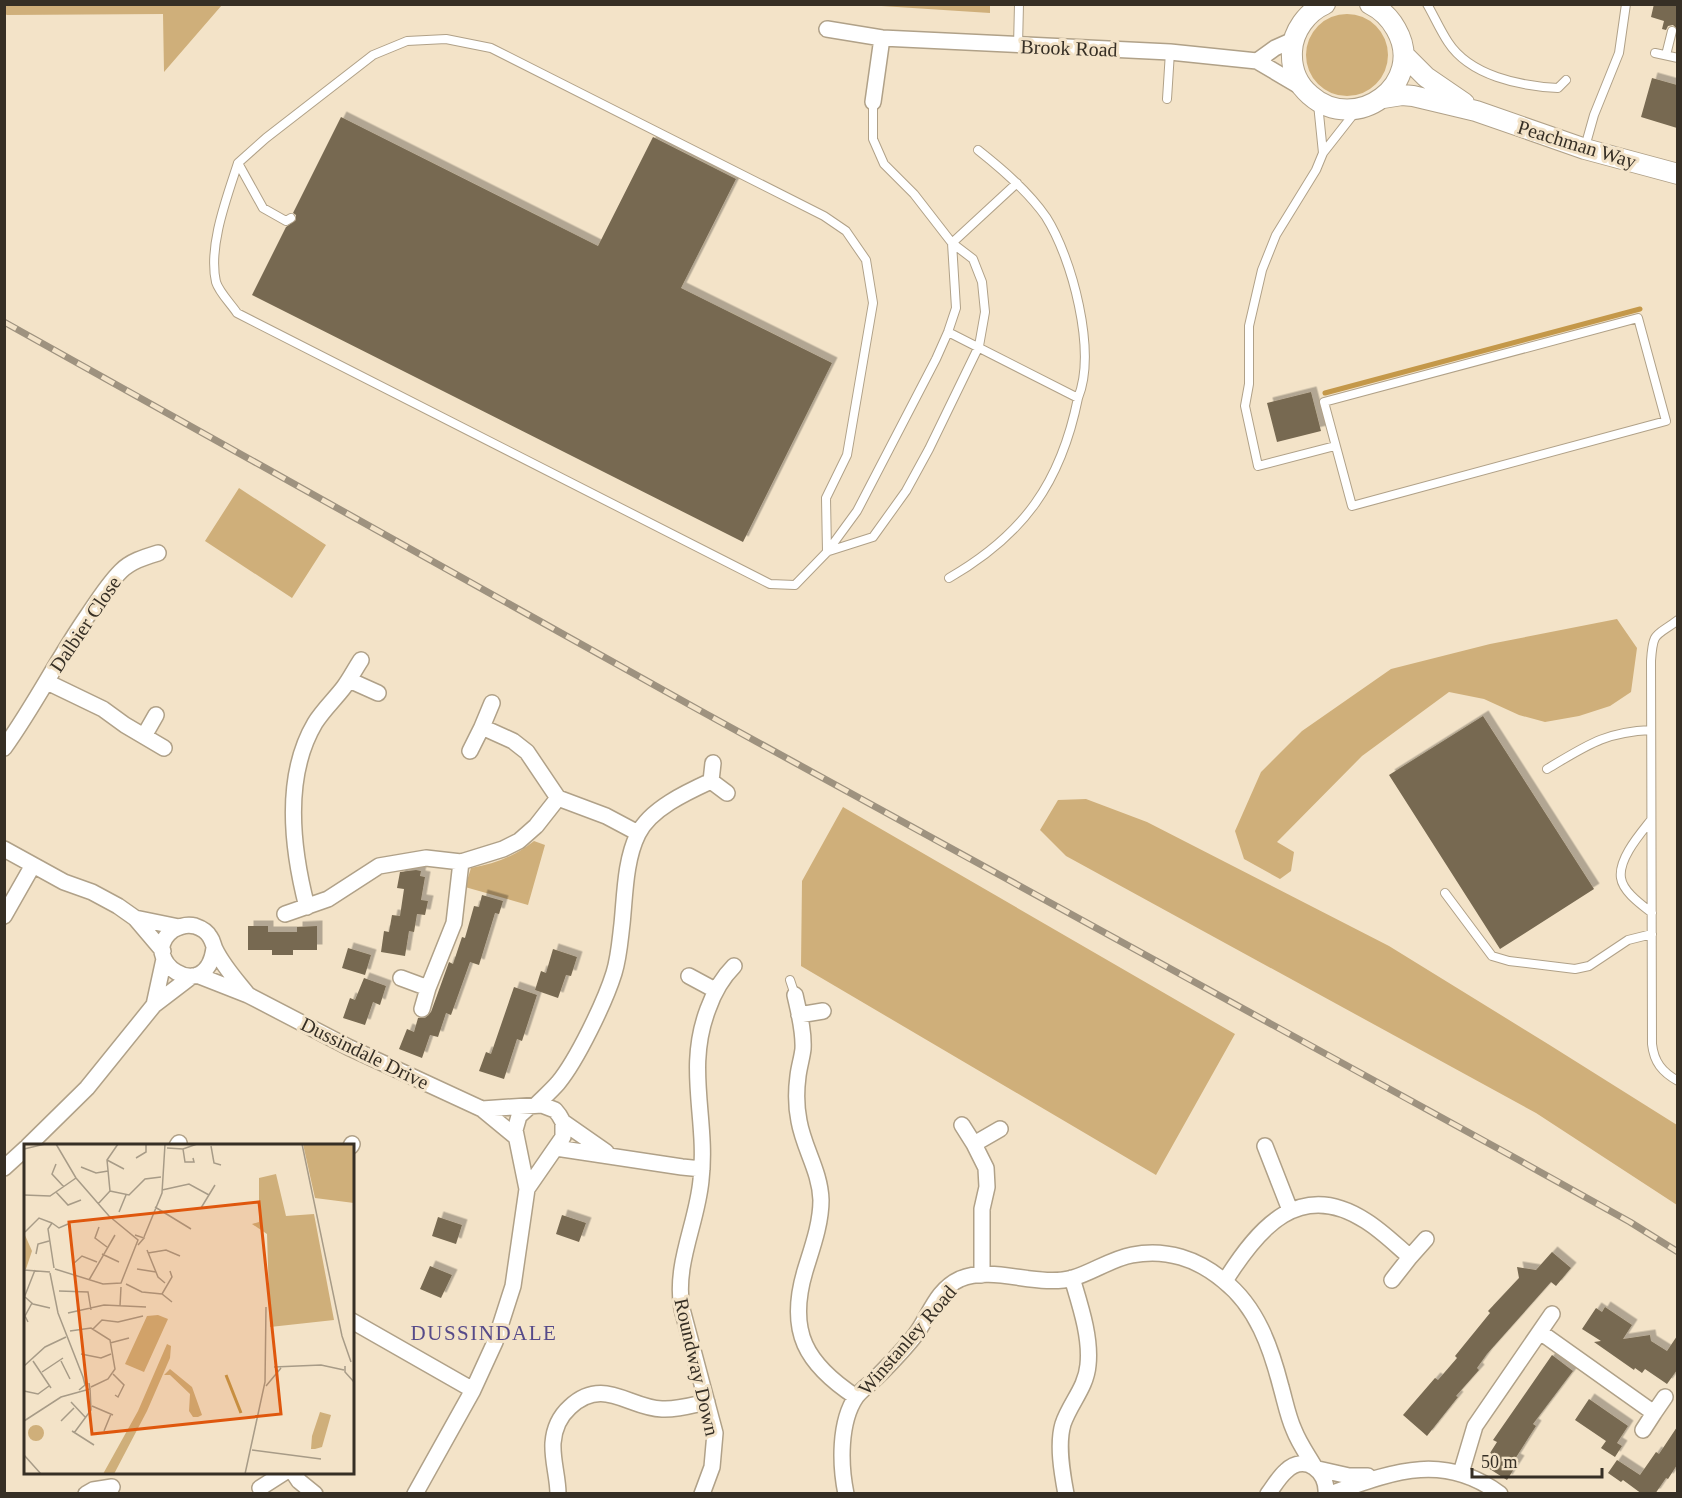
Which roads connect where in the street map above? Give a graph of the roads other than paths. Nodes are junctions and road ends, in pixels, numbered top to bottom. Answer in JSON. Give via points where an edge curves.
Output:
{"nodes":[{"id":1,"x":1019,"y":4,"type":"edge"},
{"id":2,"x":1325,"y":4,"type":"edge"},
{"id":3,"x":1370,"y":4,"type":"edge"},
{"id":4,"x":1427,"y":4,"type":"edge"},
{"id":5,"x":1626,"y":4,"type":"edge"},
{"id":6,"x":1307,"y":11,"type":"edge"},
{"id":7,"x":827,"y":29,"type":"dead end"},
{"id":8,"x":1672,"y":32,"type":"dead end"},
{"id":9,"x":882,"y":38,"type":"junction"},
{"id":10,"x":1293,"y":40,"type":"junction"},
{"id":11,"x":1018,"y":46,"type":"junction"},
{"id":12,"x":1170,"y":52,"type":"junction"},
{"id":13,"x":1655,"y":53,"type":"dead end"},
{"id":14,"x":1666,"y":55,"type":"junction"},
{"id":15,"x":1405,"y":56,"type":"junction"},
{"id":16,"x":1677,"y":58,"type":"edge"},
{"id":17,"x":1257,"y":62,"type":"junction"},
{"id":18,"x":1566,"y":80,"type":"dead end"},
{"id":19,"x":1300,"y":87,"type":"junction"},
{"id":20,"x":1383,"y":98,"type":"junction"},
{"id":21,"x":1167,"y":99,"type":"dead end"},
{"id":22,"x":873,"y":102,"type":"joint"},
{"id":23,"x":1317,"y":102,"type":"junction"},
{"id":24,"x":1357,"y":110,"type":"junction"},
{"id":25,"x":1476,"y":111,"type":"junction"},
{"id":26,"x":1585,"y":149,"type":"junction"},
{"id":27,"x":978,"y":150,"type":"dead end"},
{"id":28,"x":1323,"y":153,"type":"junction"},
{"id":29,"x":238,"y":163,"type":"junction"},
{"id":30,"x":1677,"y":174,"type":"edge"},
{"id":31,"x":1017,"y":183,"type":"junction"},
{"id":32,"x":291,"y":218,"type":"dead end"},
{"id":33,"x":952,"y":243,"type":"junction"},
{"id":34,"x":948,"y":332,"type":"junction"},
{"id":35,"x":979,"y":346,"type":"junction"},
{"id":36,"x":1078,"y":398,"type":"junction"},
{"id":37,"x":1335,"y":446,"type":"junction"},
{"id":38,"x":827,"y":552,"type":"junction"},
{"id":39,"x":158,"y":553,"type":"dead end"},
{"id":40,"x":949,"y":578,"type":"dead end"},
{"id":41,"x":1677,"y":620,"type":"edge"},
{"id":42,"x":361,"y":660,"type":"dead end"},
{"id":43,"x":349,"y":680,"type":"junction"},
{"id":44,"x":47,"y":682,"type":"junction"},
{"id":45,"x":378,"y":693,"type":"dead end"},
{"id":46,"x":492,"y":703,"type":"dead end"},
{"id":47,"x":156,"y":715,"type":"dead end"},
{"id":48,"x":482,"y":727,"type":"junction"},
{"id":49,"x":1651,"y":730,"type":"junction"},
{"id":50,"x":144,"y":736,"type":"junction"},
{"id":51,"x":4,"y":748,"type":"edge"},
{"id":52,"x":164,"y":748,"type":"dead end"},
{"id":53,"x":470,"y":751,"type":"dead end"},
{"id":54,"x":713,"y":763,"type":"dead end"},
{"id":55,"x":1547,"y":769,"type":"dead end"},
{"id":56,"x":711,"y":781,"type":"junction"},
{"id":57,"x":728,"y":793,"type":"dead end"},
{"id":58,"x":558,"y":798,"type":"junction"},
{"id":59,"x":1652,"y":820,"type":"junction"},
{"id":60,"x":638,"y":833,"type":"junction"},
{"id":61,"x":4,"y":849,"type":"edge"},
{"id":62,"x":461,"y":862,"type":"junction"},
{"id":63,"x":33,"y":865,"type":"junction"},
{"id":64,"x":1445,"y":893,"type":"dead end"},
{"id":65,"x":307,"y":907,"type":"junction"},
{"id":66,"x":1652,"y":913,"type":"junction"},
{"id":67,"x":285,"y":914,"type":"dead end"},
{"id":68,"x":4,"y":916,"type":"edge"},
{"id":69,"x":135,"y":918,"type":"junction"},
{"id":70,"x":179,"y":927,"type":"junction"},
{"id":71,"x":1652,"y":934,"type":"junction"},
{"id":72,"x":214,"y":948,"type":"junction"},
{"id":73,"x":164,"y":955,"type":"junction"},
{"id":74,"x":734,"y":966,"type":"dead end"},
{"id":75,"x":194,"y":976,"type":"junction"},
{"id":76,"x":689,"y":976,"type":"dead end"},
{"id":77,"x":401,"y":978,"type":"dead end"},
{"id":78,"x":428,"y":988,"type":"junction"},
{"id":79,"x":793,"y":988,"type":"dead end"},
{"id":80,"x":716,"y":990,"type":"junction"},
{"id":81,"x":248,"y":995,"type":"junction"},
{"id":82,"x":154,"y":1005,"type":"junction"},
{"id":83,"x":422,"y":1009,"type":"dead end"},
{"id":84,"x":823,"y":1011,"type":"dead end"},
{"id":85,"x":799,"y":1015,"type":"junction"},
{"id":86,"x":1677,"y":1081,"type":"edge"},
{"id":87,"x":559,"y":1082,"type":"junction"},
{"id":88,"x":533,"y":1106,"type":"junction"},
{"id":89,"x":482,"y":1109,"type":"junction"},
{"id":90,"x":561,"y":1119,"type":"junction"},
{"id":91,"x":962,"y":1125,"type":"dead end"},
{"id":92,"x":1000,"y":1129,"type":"dead end"},
{"id":93,"x":517,"y":1140,"type":"junction"},
{"id":94,"x":30,"y":1144,"type":"edge"},
{"id":95,"x":974,"y":1144,"type":"junction"},
{"id":96,"x":1265,"y":1146,"type":"dead end"},
{"id":97,"x":554,"y":1149,"type":"junction"},
{"id":98,"x":24,"y":1150,"type":"edge"},
{"id":99,"x":611,"y":1155,"type":"junction"},
{"id":100,"x":4,"y":1168,"type":"edge"},
{"id":101,"x":702,"y":1169,"type":"junction"},
{"id":102,"x":527,"y":1189,"type":"junction"},
{"id":103,"x":1290,"y":1210,"type":"junction"},
{"id":104,"x":1426,"y":1239,"type":"dead end"},
{"id":105,"x":1410,"y":1257,"type":"junction"},
{"id":106,"x":982,"y":1275,"type":"junction"},
{"id":107,"x":1072,"y":1278,"type":"junction"},
{"id":108,"x":1392,"y":1280,"type":"dead end"},
{"id":109,"x":1225,"y":1281,"type":"junction"},
{"id":110,"x":1552,"y":1314,"type":"dead end"},
{"id":111,"x":354,"y":1322,"type":"edge"},
{"id":112,"x":1540,"y":1332,"type":"junction"},
{"id":113,"x":472,"y":1390,"type":"junction"},
{"id":114,"x":856,"y":1397,"type":"junction"},
{"id":115,"x":1665,"y":1397,"type":"dead end"},
{"id":116,"x":707,"y":1402,"type":"junction"},
{"id":117,"x":1654,"y":1413,"type":"junction"},
{"id":118,"x":1294,"y":1430,"type":"junction"},
{"id":119,"x":1644,"y":1430,"type":"dead end"},
{"id":120,"x":1316,"y":1467,"type":"junction"},
{"id":121,"x":1461,"y":1473,"type":"junction"},
{"id":122,"x":283,"y":1474,"type":"edge"},
{"id":123,"x":294,"y":1474,"type":"edge"},
{"id":124,"x":1377,"y":1476,"type":"junction"},
{"id":125,"x":1282,"y":1481,"type":"edge"},
{"id":126,"x":112,"y":1487,"type":"dead end"},
{"id":127,"x":260,"y":1488,"type":"dead end"},
{"id":128,"x":86,"y":1494,"type":"edge"},
{"id":129,"x":315,"y":1494,"type":"edge"},
{"id":130,"x":415,"y":1494,"type":"edge"},
{"id":131,"x":558,"y":1494,"type":"edge"},
{"id":132,"x":702,"y":1494,"type":"edge"},
{"id":133,"x":846,"y":1494,"type":"edge"},
{"id":134,"x":1066,"y":1494,"type":"edge"},
{"id":135,"x":1268,"y":1494,"type":"edge"},
{"id":136,"x":1328,"y":1494,"type":"edge"},
{"id":137,"x":1500,"y":1494,"type":"edge"}],
"edges":[{"from":1,"to":11,"type":"lane"},
{"from":2,"to":6,"type":"street"},
{"from":3,"to":15,"type":"street","name":"Peachman Way","via":[[1395,27]]},
{"from":4,"to":18,"type":"lane","via":[[1448,43],[1485,72],[1545,87],[1558,88]]},
{"from":5,"to":26,"type":"lane","via":[[1619,53]]},
{"from":6,"to":10,"type":"street"},
{"from":7,"to":9,"type":"street","name":"Brook Road"},
{"from":8,"to":14,"type":"lane"},
{"from":9,"to":11,"type":"street","name":"Brook Road"},
{"from":9,"to":22,"type":"street"},
{"from":10,"to":17,"type":"street"},
{"from":10,"to":19,"type":"street","via":[[1292,64]]},
{"from":11,"to":12,"type":"street","name":"Brook Road"},
{"from":12,"to":17,"type":"street","name":"Brook Road"},
{"from":12,"to":21,"type":"lane"},
{"from":13,"to":14,"type":"lane"},
{"from":14,"to":16,"type":"lane"},
{"from":15,"to":20,"type":"street","via":[[1398,78]]},
{"from":15,"to":25,"type":"street","name":"Peachman Way","via":[[1445,92]]},
{"from":17,"to":19,"type":"street","name":"Brook Road"},
{"from":19,"to":23,"type":"street"},
{"from":20,"to":24,"type":"street","name":"Peachman Way"},
{"from":20,"to":25,"type":"street","name":"Peachman Way","via":[[1413,96]]},
{"from":22,"to":33,"type":"lane","via":[[873,140],[884,164],[914,194]]},
{"from":23,"to":24,"type":"street"},
{"from":23,"to":28,"type":"lane"},
{"from":24,"to":28,"type":"lane"},
{"from":25,"to":26,"type":"street","name":"Peachman Way"},
{"from":26,"to":30,"type":"street","name":"Peachman Way"},
{"from":27,"to":31,"type":"lane"},
{"from":28,"to":37,"type":"lane","via":[[1276,235],[1262,270],[1249,326],[1245,406],[1258,466]]},
{"from":29,"to":32,"type":"lane","via":[[263,207],[286,221]]},
{"from":29,"to":38,"type":"lane","via":[[214,252],[216,284],[237,313],[770,585],[795,585]]},
{"from":29,"to":38,"type":"lane","via":[[373,55],[407,40],[446,39],[491,48],[824,216],[846,231],[866,260],[873,303],[847,455],[826,498]]},
{"from":31,"to":33,"type":"lane"},
{"from":31,"to":36,"type":"lane","via":[[1045,217],[1076,295],[1084,334]]},
{"from":33,"to":34,"type":"lane","via":[[956,308]]},
{"from":33,"to":35,"type":"lane","via":[[973,259],[982,282],[985,312]]},
{"from":34,"to":35,"type":"lane"},
{"from":34,"to":38,"type":"lane","via":[[857,511]]},
{"from":35,"to":36,"type":"lane"},
{"from":35,"to":38,"type":"lane","via":[[912,480],[873,537]]},
{"from":36,"to":40,"type":"lane","via":[[1064,453],[1027,516],[976,562]]},
{"from":37,"to":37,"type":"lane","via":[[1324,402],[1638,318],[1666,421],[1352,506]]},
{"from":39,"to":44,"type":"street","name":"Dalbier Close","via":[[122,570],[61,655]]},
{"from":41,"to":49,"type":"lane","via":[[1653,639]]},
{"from":42,"to":43,"type":"street"},
{"from":43,"to":45,"type":"street"},
{"from":43,"to":65,"type":"street","via":[[315,723],[298,765],[296,851]]},
{"from":44,"to":50,"type":"street","name":"Dalbier Close","via":[[103,709]]},
{"from":44,"to":51,"type":"street","name":"Dalbier Close"},
{"from":46,"to":48,"type":"street"},
{"from":47,"to":50,"type":"street"},
{"from":48,"to":53,"type":"street"},
{"from":48,"to":58,"type":"street","via":[[527,752]]},
{"from":49,"to":55,"type":"lane","via":[[1605,737]]},
{"from":49,"to":59,"type":"lane"},
{"from":50,"to":52,"type":"street","name":"Dalbier Close"},
{"from":54,"to":56,"type":"street"},
{"from":56,"to":57,"type":"street"},
{"from":56,"to":60,"type":"street","via":[[669,803]]},
{"from":58,"to":60,"type":"street"},
{"from":58,"to":62,"type":"street","via":[[519,841]]},
{"from":59,"to":66,"type":"lane"},
{"from":59,"to":66,"type":"lane","via":[[1634,842],[1620,877]]},
{"from":60,"to":87,"type":"street","via":[[627,877],[615,971],[576,1055]]},
{"from":61,"to":63,"type":"street"},
{"from":62,"to":65,"type":"street","via":[[426,858],[379,866]]},
{"from":62,"to":78,"type":"street","via":[[454,923]]},
{"from":63,"to":68,"type":"street"},
{"from":63,"to":69,"type":"street","via":[[92,892]]},
{"from":64,"to":71,"type":"lane","via":[[1492,956],[1509,961],[1575,969],[1589,966],[1628,940]]},
{"from":65,"to":67,"type":"street"},
{"from":66,"to":71,"type":"lane"},
{"from":69,"to":70,"type":"street"},
{"from":69,"to":73,"type":"street","name":"Dussindale Drive"},
{"from":70,"to":72,"type":"street","name":"Dussindale Drive","via":[[201,928],[210,936]]},
{"from":70,"to":73,"type":"street","via":[[167,936]]},
{"from":71,"to":86,"type":"lane","via":[[1654,1058]]},
{"from":72,"to":75,"type":"street","via":[[209,966]]},
{"from":72,"to":81,"type":"street","name":"Dussindale Drive"},
{"from":73,"to":75,"type":"street","name":"Dussindale Drive","via":[[172,971]]},
{"from":73,"to":82,"type":"street"},
{"from":74,"to":80,"type":"street","name":"Roundway Down"},
{"from":75,"to":81,"type":"street","name":"Dussindale Drive"},
{"from":75,"to":82,"type":"street"},
{"from":76,"to":80,"type":"street"},
{"from":77,"to":78,"type":"street"},
{"from":78,"to":83,"type":"street"},
{"from":79,"to":85,"type":"street"},
{"from":80,"to":101,"type":"street","name":"Roundway Down","via":[[698,1042]]},
{"from":81,"to":89,"type":"street","name":"Dussindale Drive"},
{"from":82,"to":94,"type":"street","via":[[87,1088]]},
{"from":84,"to":85,"type":"street"},
{"from":85,"to":114,"type":"street","via":[[803,1051],[796,1099],[799,1122],[818,1173],[821,1199],[798,1321],[814,1362]]},
{"from":87,"to":88,"type":"street"},
{"from":87,"to":90,"type":"street"},
{"from":88,"to":89,"type":"street","name":"Dussindale Drive"},
{"from":88,"to":90,"type":"street","name":"Dussindale Drive","via":[[548,1107]]},
{"from":88,"to":93,"type":"street","via":[[516,1122]]},
{"from":89,"to":93,"type":"street","name":"Dussindale Drive"},
{"from":90,"to":97,"type":"street","via":[[563,1137]]},
{"from":90,"to":99,"type":"street","name":"Dussindale Drive"},
{"from":91,"to":95,"type":"street"},
{"from":92,"to":95,"type":"street"},
{"from":93,"to":97,"type":"street","name":"Dussindale Drive","via":[[534,1154]]},
{"from":93,"to":102,"type":"street"},
{"from":95,"to":106,"type":"street","via":[[986,1168]]},
{"from":96,"to":103,"type":"street"},
{"from":97,"to":99,"type":"street","name":"Dussindale Drive"},
{"from":97,"to":102,"type":"street"},
{"from":98,"to":100,"type":"street"},
{"from":99,"to":101,"type":"street","name":"Dussindale Drive"},
{"from":101,"to":116,"type":"street","name":"Roundway Down","via":[[679,1292]]},
{"from":102,"to":113,"type":"street","via":[[513,1286],[495,1342]]},
{"from":103,"to":105,"type":"street","via":[[1320,1205],[1344,1210],[1366,1221]]},
{"from":103,"to":109,"type":"street","via":[[1272,1221],[1249,1246]]},
{"from":104,"to":105,"type":"street"},
{"from":105,"to":108,"type":"street"},
{"from":106,"to":107,"type":"street","name":"Winstanley Road"},
{"from":106,"to":114,"type":"street","name":"Winstanley Road","via":[[961,1278],[946,1288],[918,1332]]},
{"from":107,"to":109,"type":"street","name":"Winstanley Road","via":[[1131,1255],[1164,1252],[1191,1260]]},
{"from":107,"to":134,"type":"street","via":[[1089,1363],[1085,1382],[1063,1423]]},
{"from":109,"to":118,"type":"street","name":"Winstanley Road","via":[[1259,1323]]},
{"from":110,"to":112,"type":"street"},
{"from":111,"to":113,"type":"street"},
{"from":112,"to":117,"type":"street"},
{"from":112,"to":121,"type":"street","via":[[1475,1426]]},
{"from":113,"to":130,"type":"street"},
{"from":114,"to":133,"type":"street","name":"Winstanley Road","via":[[841,1450]]},
{"from":115,"to":117,"type":"street"},
{"from":116,"to":131,"type":"street","via":[[661,1409],[599,1394],[575,1402],[558,1421],[554,1434]]},
{"from":116,"to":132,"type":"street","name":"Roundway Down","via":[[715,1433],[712,1467]]},
{"from":117,"to":119,"type":"street"},
{"from":118,"to":120,"type":"street","name":"Winstanley Road"},
{"from":118,"to":125,"type":"street","name":"Winstanley Road"},
{"from":120,"to":124,"type":"street","via":[[1349,1476]]},
{"from":120,"to":125,"type":"street","via":[[1296,1464]]},
{"from":120,"to":136,"type":"street","via":[[1324,1477]]},
{"from":121,"to":124,"type":"street","via":[[1414,1469]]},
{"from":121,"to":137,"type":"street"},
{"from":122,"to":127,"type":"street"},
{"from":123,"to":129,"type":"street"},
{"from":124,"to":136,"type":"street"},
{"from":125,"to":135,"type":"street"},
{"from":126,"to":128,"type":"street"}]}
